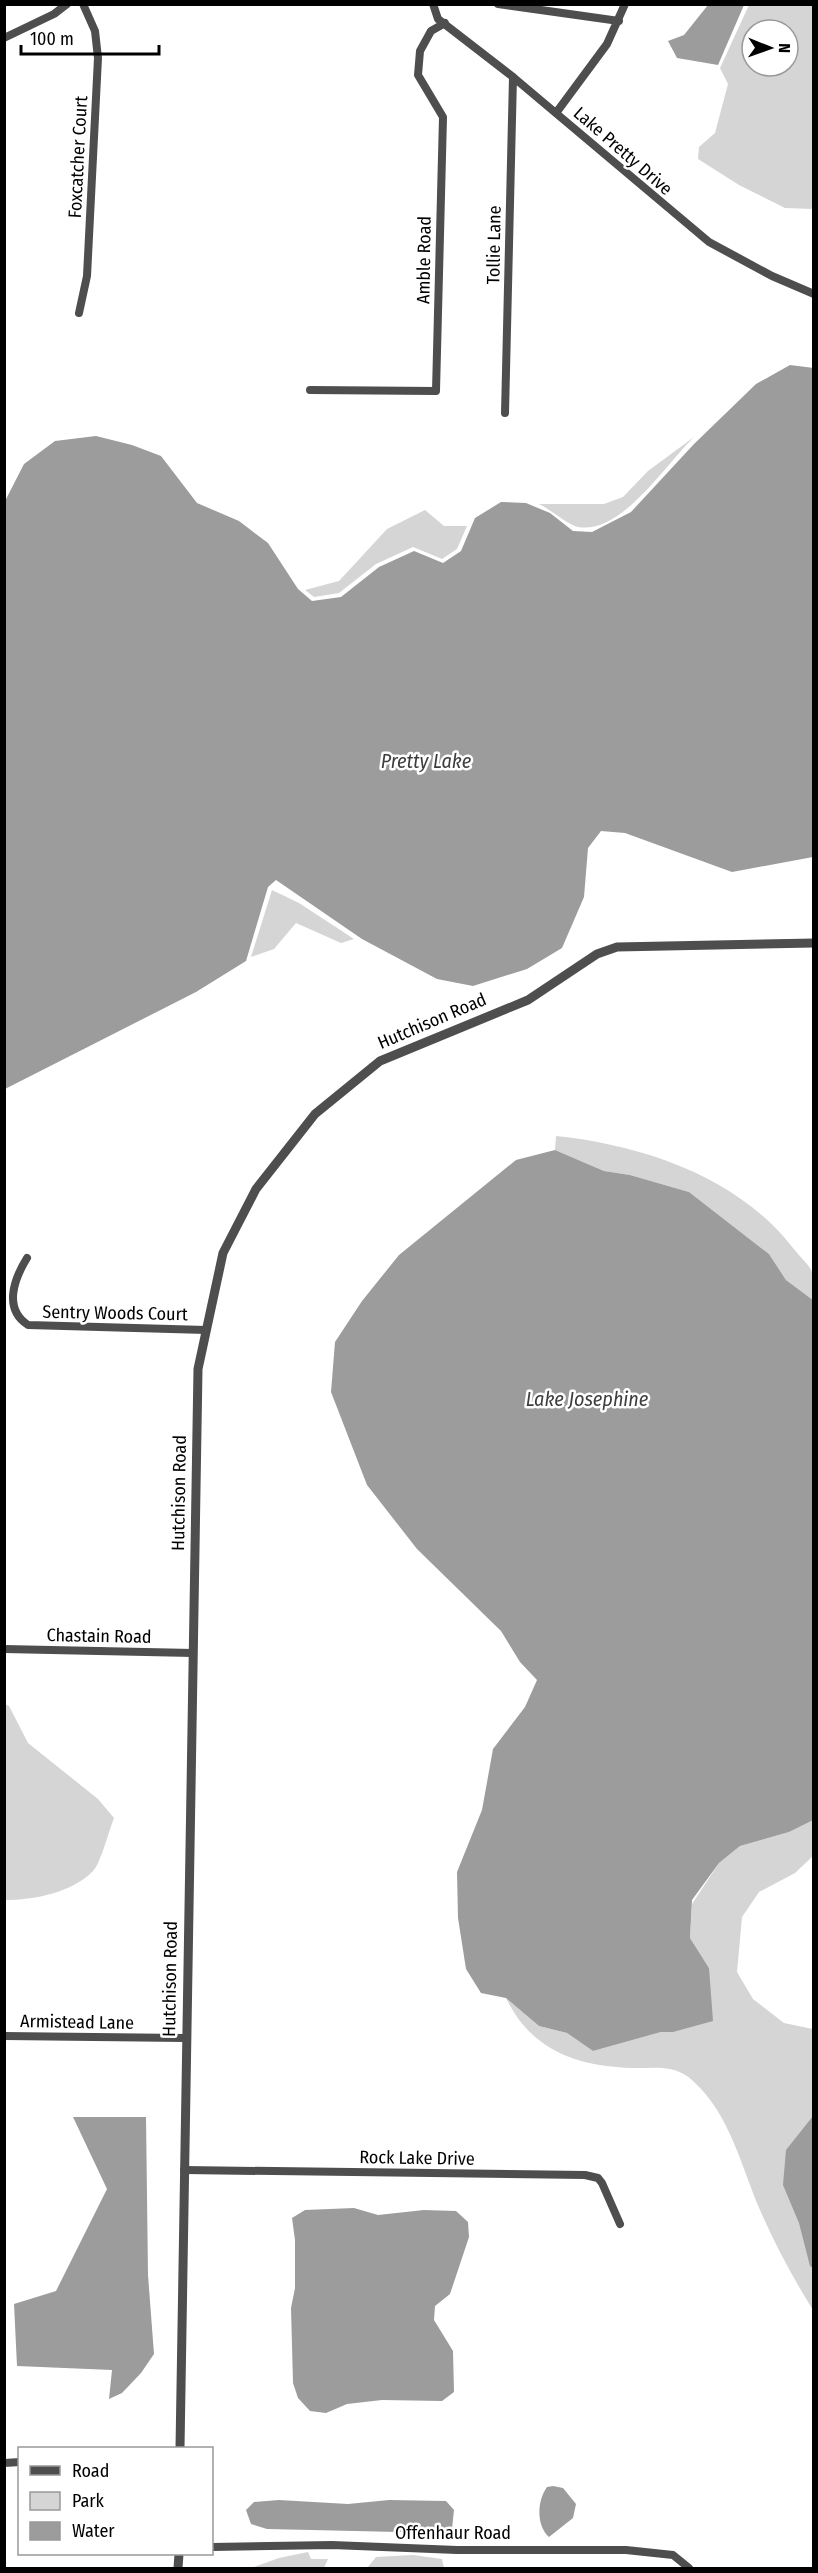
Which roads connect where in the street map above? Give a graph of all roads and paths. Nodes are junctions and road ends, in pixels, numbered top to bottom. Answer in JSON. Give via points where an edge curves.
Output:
{"nodes":[{"id":1,"x":67,"y":4,"type":"edge"},
{"id":2,"x":83,"y":4,"type":"edge"},
{"id":3,"x":433,"y":4,"type":"edge"},
{"id":4,"x":498,"y":4,"type":"edge"},
{"id":5,"x":625,"y":4,"type":"edge"},
{"id":6,"x":619,"y":21,"type":"junction"},
{"id":7,"x":446,"y":24,"type":"junction"},
{"id":8,"x":4,"y":38,"type":"edge"},
{"id":9,"x":513,"y":77,"type":"junction"},
{"id":10,"x":556,"y":113,"type":"junction"},
{"id":11,"x":813,"y":294,"type":"edge"},
{"id":12,"x":79,"y":313,"type":"dead end"},
{"id":13,"x":310,"y":390,"type":"dead end"},
{"id":14,"x":505,"y":413,"type":"dead end"},
{"id":15,"x":813,"y":943,"type":"edge"},
{"id":16,"x":27,"y":1258,"type":"dead end"},
{"id":17,"x":206,"y":1330,"type":"junction"},
{"id":18,"x":4,"y":1649,"type":"edge"},
{"id":19,"x":193,"y":1653,"type":"junction"},
{"id":20,"x":4,"y":2036,"type":"edge"},
{"id":21,"x":185,"y":2038,"type":"junction"},
{"id":22,"x":184,"y":2170,"type":"junction"},
{"id":23,"x":620,"y":2224,"type":"dead end"},
{"id":24,"x":180,"y":2447,"type":"edge"},
{"id":25,"x":213,"y":2547,"type":"edge"},
{"id":26,"x":688,"y":2568,"type":"edge"}],
"edges":[{"from":1,"to":8,"type":"street"},
{"from":2,"to":12,"type":"street","name":"Foxcatcher Court","via":[[95,31],[98,58],[87,276]]},
{"from":3,"to":7,"type":"street","name":"Lake Pretty Drive","via":[[438,20]]},
{"from":4,"to":6,"type":"street"},
{"from":5,"to":6,"type":"street"},
{"from":6,"to":10,"type":"street","via":[[607,44]]},
{"from":7,"to":9,"type":"street","name":"Lake Pretty Drive"},
{"from":7,"to":13,"type":"street","name":"Amble Road","via":[[431,31],[420,51],[418,75],[443,117],[436,391]]},
{"from":9,"to":10,"type":"street","name":"Lake Pretty Drive"},
{"from":9,"to":14,"type":"street","name":"Tollie Lane"},
{"from":10,"to":11,"type":"street","name":"Lake Pretty Drive","via":[[710,242]]},
{"from":15,"to":17,"type":"street","name":"Hutchison Road","via":[[617,947],[597,954],[528,999],[380,1061],[315,1114],[256,1189],[223,1253]]},
{"from":16,"to":17,"type":"street","name":"Sentry Woods Court","via":[[14,1289],[13,1307],[28,1325]]},
{"from":17,"to":19,"type":"street","name":"Hutchison Road","via":[[198,1369]]},
{"from":18,"to":19,"type":"street","name":"Chastain Road"},
{"from":19,"to":21,"type":"street","name":"Hutchison Road"},
{"from":20,"to":21,"type":"street","name":"Armistead Lane"},
{"from":21,"to":22,"type":"street","name":"Hutchison Road"},
{"from":22,"to":23,"type":"street","name":"Rock Lake Drive","via":[[585,2175],[602,2183]]},
{"from":22,"to":24,"type":"street","name":"Hutchison Road"},
{"from":25,"to":26,"type":"street","name":"Offenhaur Road","via":[[626,2550],[674,2555]]}]}
